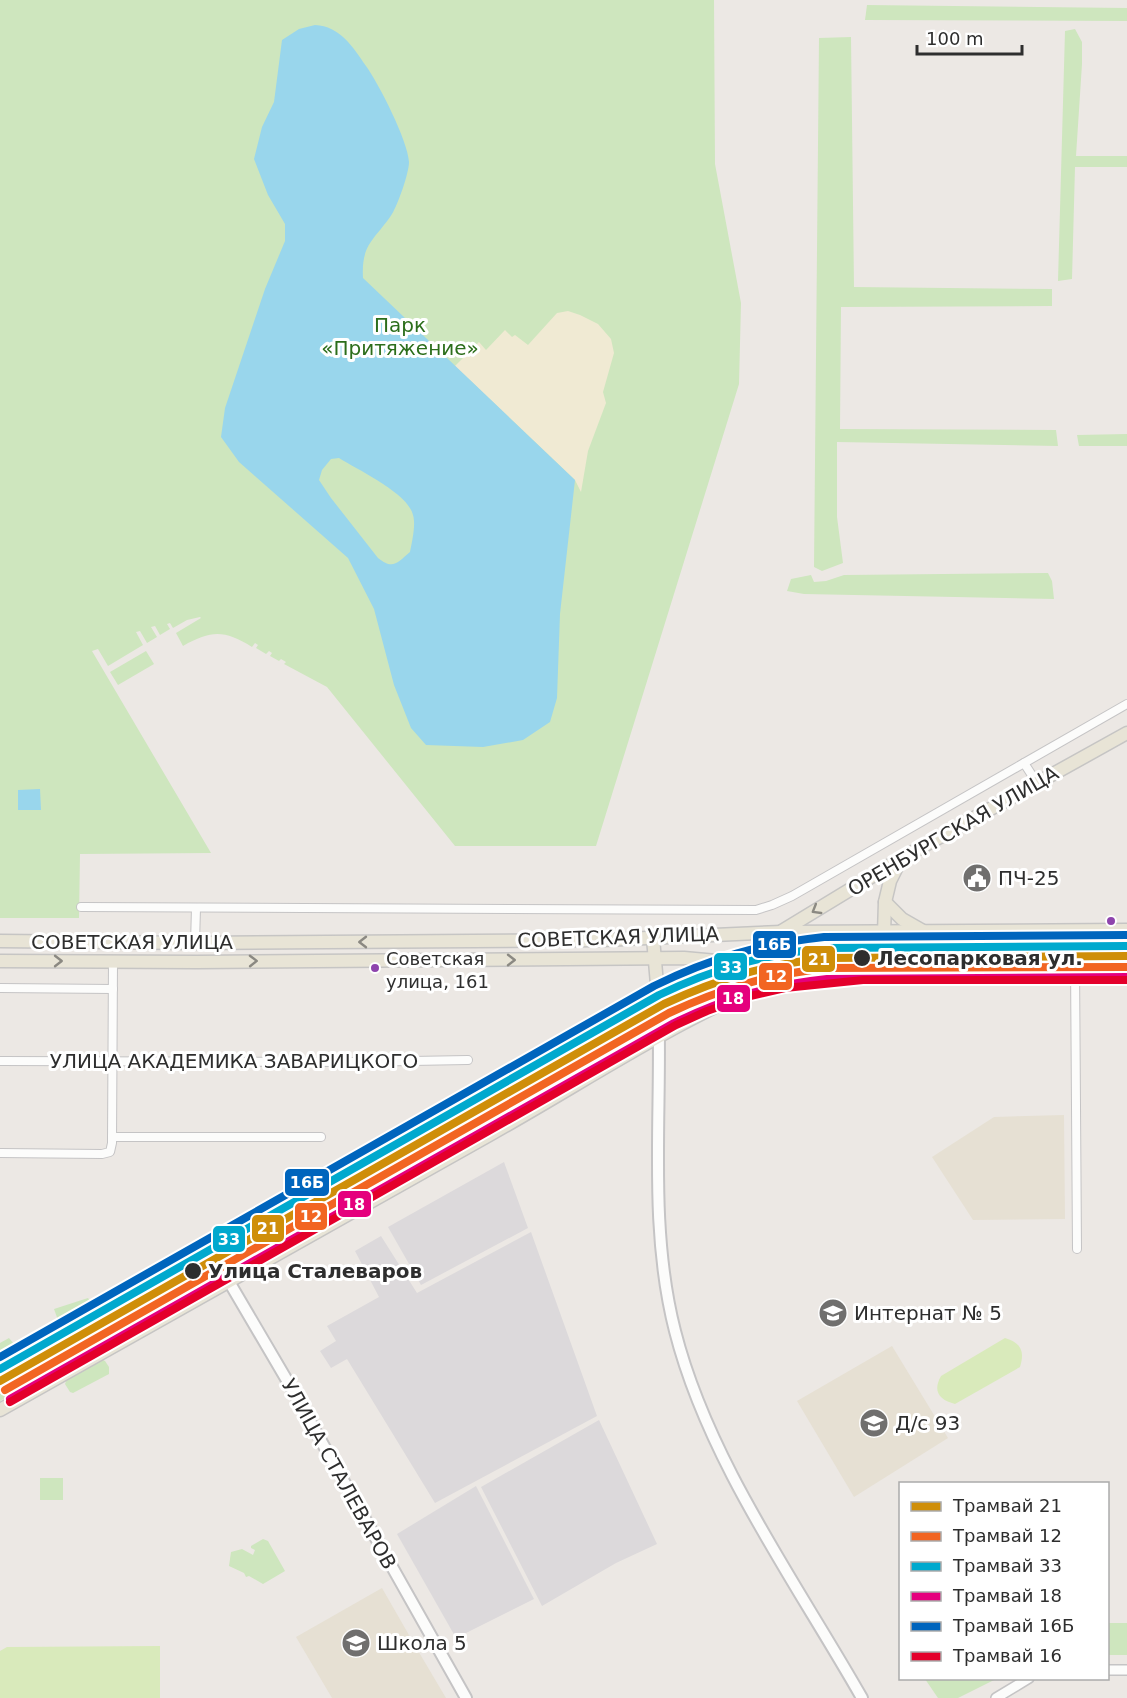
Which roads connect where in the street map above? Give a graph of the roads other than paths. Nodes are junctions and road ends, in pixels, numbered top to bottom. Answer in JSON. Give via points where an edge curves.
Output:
{"nodes":[{"id":1,"x":1127,"y":704,"type":"edge"},
{"id":2,"x":1127,"y":733,"type":"edge"},
{"id":3,"x":1024,"y":763,"type":"junction"},
{"id":4,"x":1037,"y":783,"type":"junction"},
{"id":5,"x":902,"y":858,"type":"junction"},
{"id":6,"x":885,"y":902,"type":"junction"},
{"id":7,"x":81,"y":906,"type":"dead end"},
{"id":8,"x":196,"y":908,"type":"junction"},
{"id":9,"x":1127,"y":930,"type":"edge"},
{"id":10,"x":884,"y":931,"type":"junction"},
{"id":11,"x":781,"y":932,"type":"junction"},
{"id":12,"x":924,"y":932,"type":"junction"},
{"id":13,"x":653,"y":938,"type":"junction"},
{"id":14,"x":0,"y":941,"type":"edge"},
{"id":15,"x":195,"y":943,"type":"junction"},
{"id":16,"x":654,"y":959,"type":"junction"},
{"id":17,"x":0,"y":961,"type":"edge"},
{"id":18,"x":113,"y":961,"type":"junction"},
{"id":19,"x":195,"y":963,"type":"junction"},
{"id":20,"x":1075,"y":963,"type":"junction"},
{"id":21,"x":1127,"y":964,"type":"edge"},
{"id":22,"x":883,"y":965,"type":"junction"},
{"id":23,"x":803,"y":969,"type":"junction"},
{"id":24,"x":0,"y":988,"type":"edge"},
{"id":25,"x":113,"y":988,"type":"junction"},
{"id":26,"x":658,"y":996,"type":"junction"},
{"id":27,"x":660,"y":1037,"type":"junction"},
{"id":28,"x":468,"y":1060,"type":"dead end"},
{"id":29,"x":0,"y":1061,"type":"edge"},
{"id":30,"x":112,"y":1061,"type":"junction"},
{"id":31,"x":112,"y":1137,"type":"junction"},
{"id":32,"x":321,"y":1137,"type":"dead end"},
{"id":33,"x":0,"y":1153,"type":"edge"},
{"id":34,"x":1077,"y":1249,"type":"dead end"},
{"id":35,"x":211,"y":1251,"type":"junction"},
{"id":36,"x":228,"y":1281,"type":"junction"},
{"id":37,"x":0,"y":1370,"type":"edge"},
{"id":38,"x":0,"y":1410,"type":"edge"},
{"id":39,"x":1109,"y":1670,"type":"edge"},
{"id":40,"x":1127,"y":1670,"type":"edge"},
{"id":41,"x":1026,"y":1680,"type":"edge"},
{"id":42,"x":466,"y":1698,"type":"edge"},
{"id":43,"x":862,"y":1698,"type":"edge"},
{"id":44,"x":996,"y":1698,"type":"edge"}],
"edges":[{"from":1,"to":3,"type":"street"},
{"from":2,"to":4,"type":"main road","name":"ОРЕНБУРГСКАЯ УЛИЦА"},
{"from":3,"to":4,"type":"street"},
{"from":3,"to":8,"type":"street","via":[[792,896],[756,910]]},
{"from":4,"to":5,"type":"main road","name":"ОРЕНБУРГСКАЯ УЛИЦА"},
{"from":5,"to":6,"type":"main road","via":[[890,880]]},
{"from":5,"to":11,"type":"main road","name":"ОРЕНБУРГСКАЯ УЛИЦА","one_way":true},
{"from":6,"to":10,"type":"main road"},
{"from":6,"to":12,"type":"main road","via":[[902,919]]},
{"from":7,"to":8,"type":"street"},
{"from":8,"to":15,"type":"street"},
{"from":9,"to":12,"type":"main road","name":"СОВЕТСКАЯ УЛИЦА"},
{"from":10,"to":11,"type":"main road","name":"СОВЕТСКАЯ УЛИЦА"},
{"from":10,"to":12,"type":"main road","name":"СОВЕТСКАЯ УЛИЦА"},
{"from":10,"to":22,"type":"main road"},
{"from":11,"to":13,"type":"main road","name":"СОВЕТСКАЯ УЛИЦА"},
{"from":13,"to":15,"type":"main road","name":"СОВЕТСКАЯ УЛИЦА","one_way":true},
{"from":13,"to":16,"type":"main road"},
{"from":14,"to":15,"type":"main road","name":"СОВЕТСКАЯ УЛИЦА"},
{"from":15,"to":19,"type":"main road"},
{"from":19,"to":16,"type":"main road","name":"СОВЕТСКАЯ УЛИЦА","one_way":true},
{"from":16,"to":23,"type":"main road","name":"СОВЕТСКАЯ УЛИЦА","via":[[684,958]]},
{"from":16,"to":26,"type":"main road"},
{"from":17,"to":18,"type":"main road","name":"СОВЕТСКАЯ УЛИЦА","one_way":true},
{"from":18,"to":19,"type":"main road","name":"СОВЕТСКАЯ УЛИЦА"},
{"from":18,"to":25,"type":"street"},
{"from":20,"to":21,"type":"main road","name":"СОВЕТСКАЯ УЛИЦА"},
{"from":20,"to":22,"type":"main road","name":"СОВЕТСКАЯ УЛИЦА"},
{"from":20,"to":34,"type":"street"},
{"from":22,"to":23,"type":"main road","name":"СОВЕТСКАЯ УЛИЦА"},
{"from":23,"to":27,"type":"main road","name":"СОВЕТСКАЯ УЛИЦА","via":[[730,999]]},
{"from":24,"to":25,"type":"street"},
{"from":25,"to":30,"type":"street"},
{"from":26,"to":27,"type":"main road"},
{"from":26,"to":35,"type":"main road"},
{"from":27,"to":36,"type":"main road","name":"СОВЕТСКАЯ УЛИЦА"},
{"from":27,"to":43,"type":"main road","via":[[659,1223],[675,1331],[719,1451]]},
{"from":28,"to":30,"type":"street","name":"УЛИЦА АКАДЕМИКА ЗАВАРИЦКОГО"},
{"from":29,"to":30,"type":"street","name":"УЛИЦА АКАДЕМИКА ЗАВАРИЦКОГО"},
{"from":30,"to":31,"type":"street"},
{"from":31,"to":32,"type":"street"},
{"from":31,"to":33,"type":"street","via":[[110,1152],[102,1154]]},
{"from":35,"to":36,"type":"main road","name":"УЛИЦА СТАЛЕВАРОВ"},
{"from":35,"to":37,"type":"main road"},
{"from":36,"to":38,"type":"main road","name":"СОВЕТСКАЯ УЛИЦА"},
{"from":36,"to":42,"type":"main road","name":"УЛИЦА СТАЛЕВАРОВ"},
{"from":39,"to":40,"type":"street"},
{"from":41,"to":44,"type":"street"}]}
